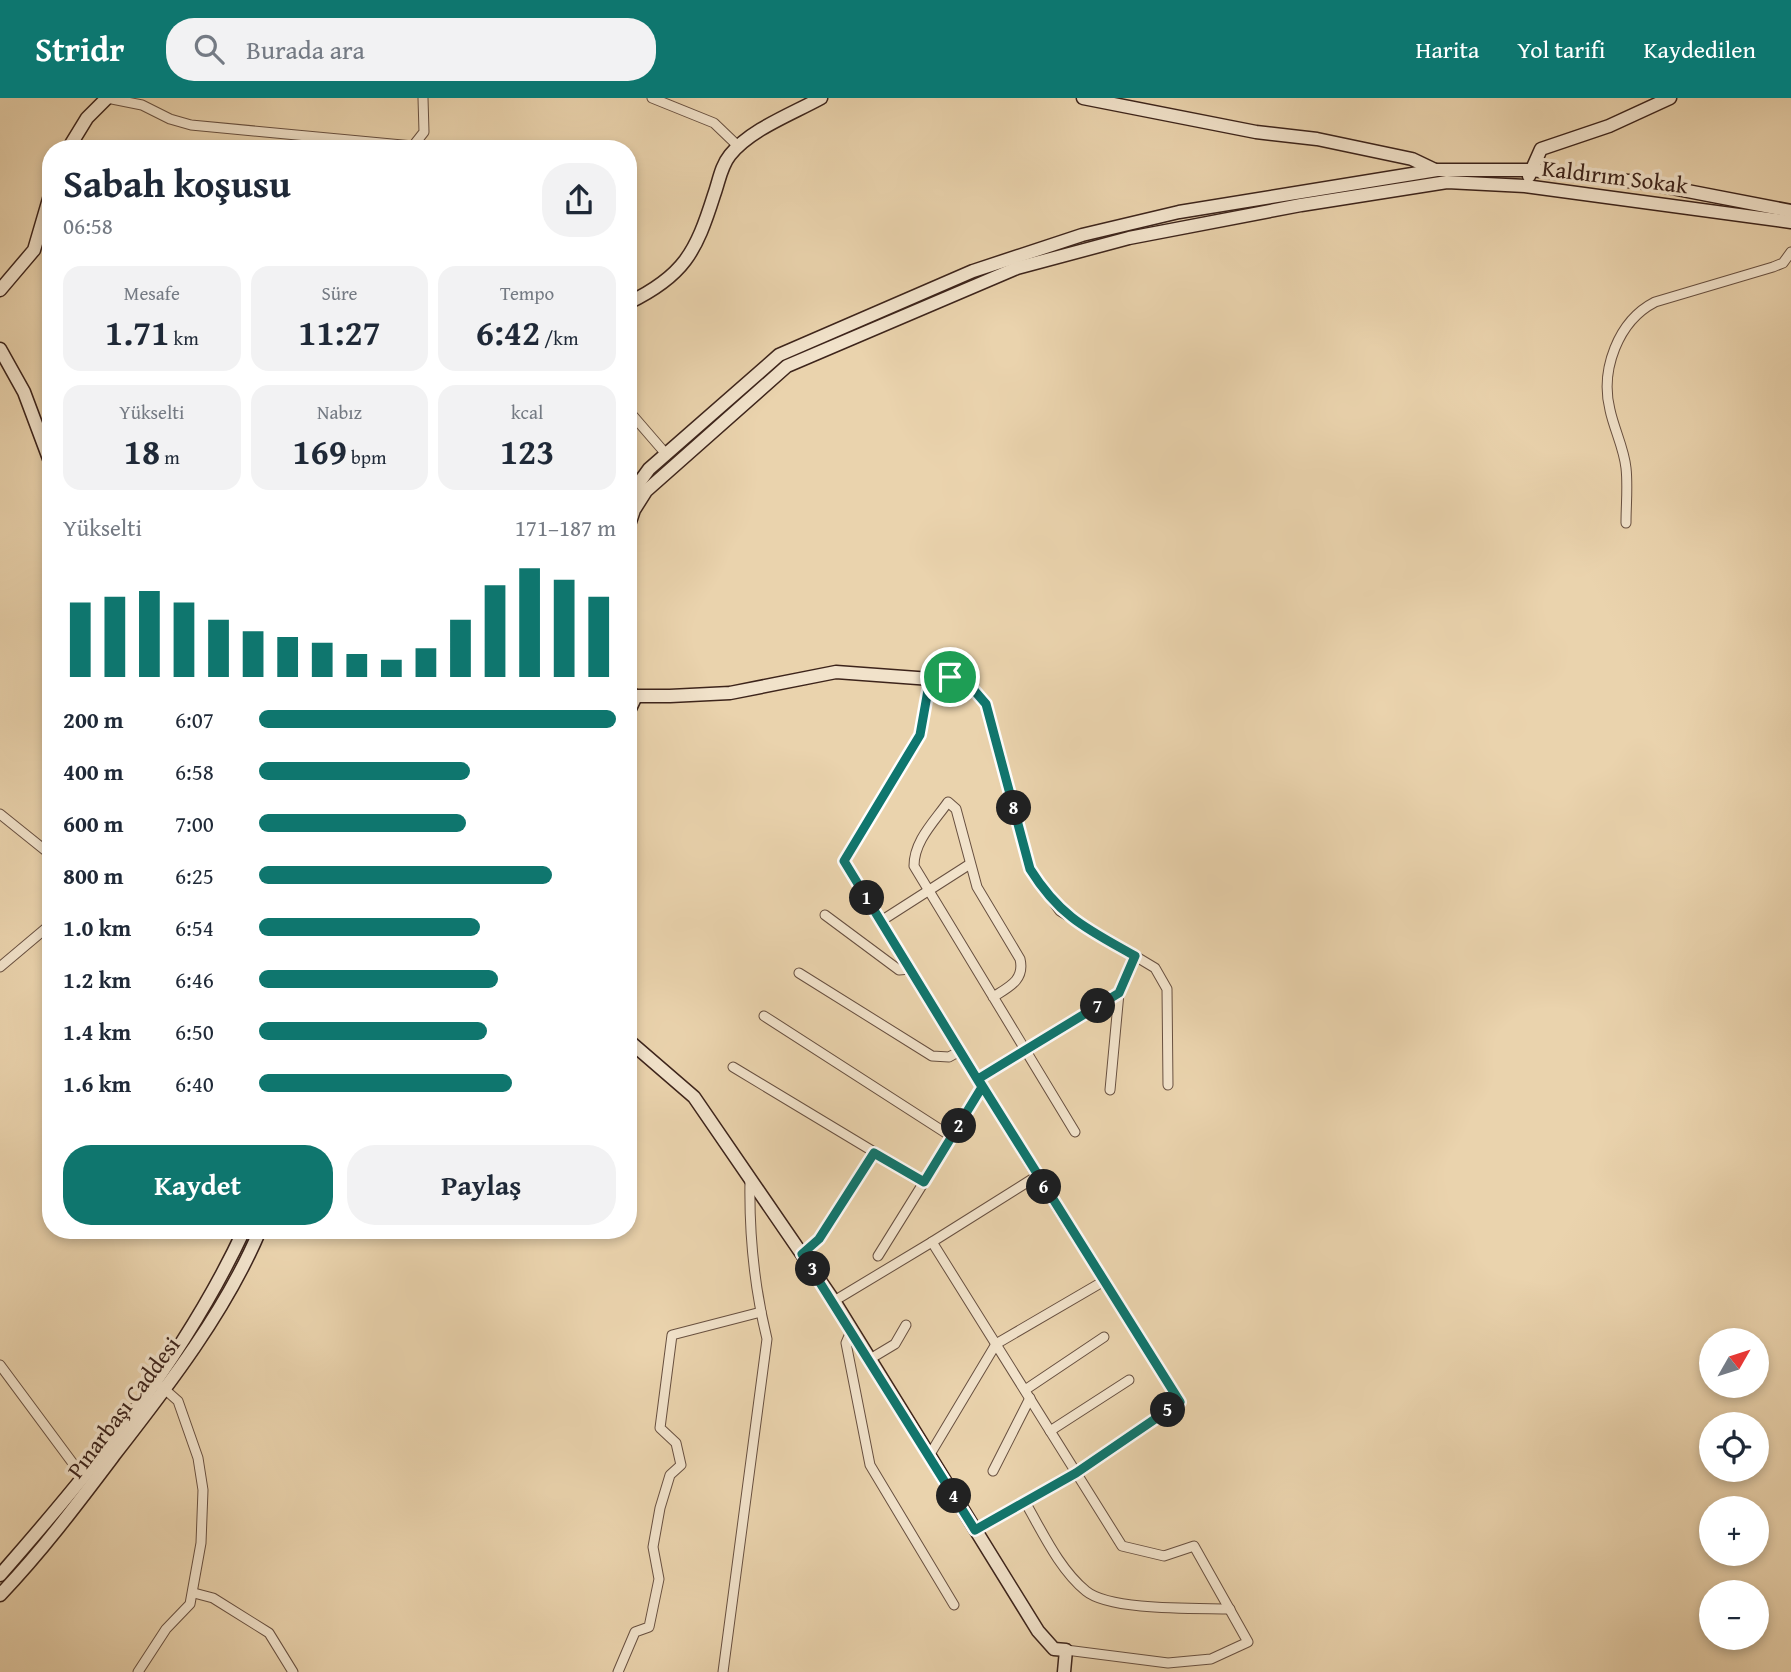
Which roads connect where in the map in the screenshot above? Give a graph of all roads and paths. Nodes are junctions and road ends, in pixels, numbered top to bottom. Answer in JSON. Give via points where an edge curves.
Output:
{"nodes":[{"id":1,"x":107,"y":98,"type":"edge"},
{"id":2,"x":423,"y":98,"type":"edge"},
{"id":3,"x":652,"y":98,"type":"edge"},
{"id":4,"x":821,"y":98,"type":"edge"},
{"id":5,"x":1083,"y":98,"type":"edge"},
{"id":6,"x":1670,"y":98,"type":"edge"},
{"id":7,"x":73,"y":140,"type":"edge"},
{"id":8,"x":350,"y":140,"type":"edge"},
{"id":9,"x":418,"y":140,"type":"edge"},
{"id":10,"x":738,"y":146,"type":"junction"},
{"id":11,"x":1437,"y":170,"type":"junction"},
{"id":12,"x":1531,"y":170,"type":"junction"},
{"id":13,"x":1447,"y":182,"type":"junction"},
{"id":14,"x":1525,"y":186,"type":"junction"},
{"id":15,"x":1791,"y":211,"type":"edge"},
{"id":16,"x":1791,"y":222,"type":"edge"},
{"id":17,"x":42,"y":223,"type":"edge"},
{"id":18,"x":1791,"y":252,"type":"edge"},
{"id":19,"x":0,"y":290,"type":"edge"},
{"id":20,"x":637,"y":298,"type":"edge"},
{"id":21,"x":0,"y":349,"type":"edge"},
{"id":22,"x":637,"y":420,"type":"edge"},
{"id":23,"x":42,"y":440,"type":"edge"},
{"id":24,"x":666,"y":454,"type":"junction"},
{"id":25,"x":637,"y":486,"type":"edge"},
{"id":26,"x":637,"y":505,"type":"edge"},
{"id":27,"x":1626,"y":523,"type":"dead end"},
{"id":28,"x":930,"y":679,"type":"junction"},
{"id":29,"x":637,"y":694,"type":"edge"},
{"id":30,"x":0,"y":814,"type":"edge"},
{"id":31,"x":42,"y":848,"type":"edge"},
{"id":32,"x":970,"y":864,"type":"junction"},
{"id":33,"x":927,"y":892,"type":"junction"},
{"id":34,"x":825,"y":915,"type":"dead end"},
{"id":35,"x":881,"y":921,"type":"junction"},
{"id":36,"x":42,"y":932,"type":"edge"},
{"id":37,"x":1135,"y":956,"type":"junction"},
{"id":38,"x":0,"y":967,"type":"edge"},
{"id":39,"x":910,"y":969,"type":"junction"},
{"id":40,"x":799,"y":973,"type":"dead end"},
{"id":41,"x":1119,"y":993,"type":"junction"},
{"id":42,"x":993,"y":997,"type":"junction"},
{"id":43,"x":764,"y":1016,"type":"dead end"},
{"id":44,"x":637,"y":1048,"type":"edge"},
{"id":45,"x":1026,"y":1050,"type":"junction"},
{"id":46,"x":960,"y":1051,"type":"junction"},
{"id":47,"x":733,"y":1067,"type":"dead end"},
{"id":48,"x":980,"y":1083,"type":"junction"},
{"id":49,"x":1168,"y":1086,"type":"dead end"},
{"id":50,"x":1110,"y":1090,"type":"dead end"},
{"id":51,"x":1075,"y":1132,"type":"dead end"},
{"id":52,"x":951,"y":1137,"type":"junction"},
{"id":53,"x":874,"y":1153,"type":"junction"},
{"id":54,"x":1037,"y":1176,"type":"junction"},
{"id":55,"x":750,"y":1178,"type":"junction"},
{"id":56,"x":924,"y":1182,"type":"junction"},
{"id":57,"x":239,"y":1239,"type":"edge"},
{"id":58,"x":255,"y":1239,"type":"edge"},
{"id":59,"x":932,"y":1242,"type":"junction"},
{"id":60,"x":802,"y":1254,"type":"junction"},
{"id":61,"x":878,"y":1256,"type":"dead end"},
{"id":62,"x":1104,"y":1282,"type":"junction"},
{"id":63,"x":834,"y":1301,"type":"junction"},
{"id":64,"x":761,"y":1312,"type":"junction"},
{"id":65,"x":906,"y":1325,"type":"dead end"},
{"id":66,"x":852,"y":1329,"type":"junction"},
{"id":67,"x":1104,"y":1337,"type":"dead end"},
{"id":68,"x":996,"y":1344,"type":"junction"},
{"id":69,"x":870,"y":1359,"type":"junction"},
{"id":70,"x":0,"y":1365,"type":"edge"},
{"id":71,"x":1129,"y":1380,"type":"dead end"},
{"id":72,"x":161,"y":1386,"type":"junction"},
{"id":73,"x":1027,"y":1394,"type":"junction"},
{"id":74,"x":1050,"y":1431,"type":"junction"},
{"id":75,"x":929,"y":1456,"type":"junction"},
{"id":76,"x":993,"y":1471,"type":"dead end"},
{"id":77,"x":1076,"y":1473,"type":"junction"},
{"id":78,"x":83,"y":1477,"type":"junction"},
{"id":79,"x":1025,"y":1502,"type":"junction"},
{"id":80,"x":975,"y":1530,"type":"junction"},
{"id":81,"x":0,"y":1575,"type":"edge"},
{"id":82,"x":194,"y":1593,"type":"junction"},
{"id":83,"x":0,"y":1595,"type":"edge"},
{"id":84,"x":954,"y":1605,"type":"dead end"},
{"id":85,"x":1230,"y":1609,"type":"junction"},
{"id":86,"x":1066,"y":1650,"type":"junction"},
{"id":87,"x":138,"y":1672,"type":"edge"},
{"id":88,"x":293,"y":1672,"type":"edge"},
{"id":89,"x":618,"y":1672,"type":"edge"},
{"id":90,"x":723,"y":1672,"type":"edge"},
{"id":91,"x":1064,"y":1672,"type":"edge"}],
"edges":[{"from":1,"to":7,"type":"street","via":[[86,118]]},
{"from":1,"to":8,"type":"street","via":[[142,105],[191,125]]},
{"from":2,"to":9,"type":"street","via":[[424,132]]},
{"from":3,"to":10,"type":"street","via":[[714,123]]},
{"from":4,"to":10,"type":"street"},
{"from":5,"to":11,"type":"street","name":"Kaldırım Sokak","via":[[1256,132],[1317,139],[1412,159]]},
{"from":6,"to":12,"type":"street","via":[[1609,126],[1541,149]]},
{"from":10,"to":20,"type":"street","via":[[724,162],[696,246],[684,265],[669,280]]},
{"from":11,"to":12,"type":"street","name":"Kaldırım Sokak"},
{"from":11,"to":13,"type":"street","name":"Kaldırım Sokak"},
{"from":11,"to":24,"type":"street","via":[[1179,212],[1017,254],[779,355]]},
{"from":12,"to":14,"type":"street"},
{"from":12,"to":15,"type":"street","name":"Kaldırım Sokak","via":[[1671,187]]},
{"from":13,"to":14,"type":"street","name":"Kaldırım Sokak"},
{"from":13,"to":26,"type":"street","via":[[1191,225],[1017,268],[787,366],[646,491]]},
{"from":14,"to":16,"type":"street","name":"Kaldırım Sokak"},
{"from":17,"to":19,"type":"street","via":[[34,250]]},
{"from":18,"to":27,"type":"street","via":[[1773,267],[1655,302],[1623,333],[1612,355],[1608,395],[1626,469]]},
{"from":21,"to":23,"type":"street","via":[[24,392]]},
{"from":22,"to":24,"type":"street"},
{"from":24,"to":25,"type":"street"},
{"from":28,"to":29,"type":"street","via":[[836,672],[730,693]]},
{"from":28,"to":35,"type":"street","via":[[920,735],[844,861]]},
{"from":28,"to":37,"type":"street","via":[[950,677],[973,689],[986,704],[1030,869],[1043,891],[1060,911]]},
{"from":30,"to":31,"type":"street"},
{"from":32,"to":33,"type":"street"},
{"from":32,"to":33,"type":"street","via":[[956,809],[948,802],[922,837],[914,857]]},
{"from":32,"to":42,"type":"street","via":[[977,887],[1023,970],[1017,981]]},
{"from":33,"to":35,"type":"street"},
{"from":33,"to":42,"type":"street"},
{"from":34,"to":39,"type":"street","via":[[899,970]]},
{"from":35,"to":39,"type":"street"},
{"from":36,"to":38,"type":"street"},
{"from":37,"to":41,"type":"street"},
{"from":37,"to":49,"type":"street","via":[[1155,968],[1167,989]]},
{"from":39,"to":46,"type":"street"},
{"from":40,"to":46,"type":"street","via":[[932,1056],[949,1057]]},
{"from":41,"to":45,"type":"street"},
{"from":41,"to":50,"type":"street"},
{"from":42,"to":45,"type":"street"},
{"from":43,"to":52,"type":"street"},
{"from":44,"to":55,"type":"street","via":[[694,1097]]},
{"from":45,"to":48,"type":"street"},
{"from":45,"to":51,"type":"street"},
{"from":46,"to":48,"type":"street"},
{"from":47,"to":53,"type":"street"},
{"from":48,"to":52,"type":"street"},
{"from":48,"to":54,"type":"street"},
{"from":52,"to":56,"type":"street"},
{"from":53,"to":56,"type":"street"},
{"from":53,"to":60,"type":"street","via":[[819,1239]]},
{"from":54,"to":59,"type":"street"},
{"from":54,"to":62,"type":"street"},
{"from":55,"to":60,"type":"street"},
{"from":55,"to":64,"type":"street","via":[[750,1228]]},
{"from":56,"to":61,"type":"street"},
{"from":57,"to":72,"type":"street"},
{"from":58,"to":72,"type":"street","name":"Pınarbaşı Caddesi","via":[[194,1348]]},
{"from":59,"to":63,"type":"street"},
{"from":59,"to":68,"type":"street"},
{"from":60,"to":63,"type":"street"},
{"from":62,"to":68,"type":"street"},
{"from":62,"to":77,"type":"street","via":[[1180,1402]]},
{"from":63,"to":66,"type":"street"},
{"from":64,"to":89,"type":"street","via":[[672,1335],[660,1428],[676,1443],[681,1465],[670,1475],[660,1508],[653,1547],[659,1579],[649,1627],[635,1632]]},
{"from":64,"to":90,"type":"street","via":[[767,1339]]},
{"from":65,"to":69,"type":"street","via":[[895,1344]]},
{"from":66,"to":69,"type":"street"},
{"from":66,"to":84,"type":"street","via":[[846,1343],[870,1465]]},
{"from":67,"to":73,"type":"street"},
{"from":68,"to":73,"type":"street"},
{"from":68,"to":75,"type":"street"},
{"from":69,"to":75,"type":"street"},
{"from":70,"to":78,"type":"street"},
{"from":71,"to":74,"type":"street"},
{"from":72,"to":78,"type":"street"},
{"from":72,"to":82,"type":"street","via":[[178,1401],[201,1472],[203,1515]]},
{"from":72,"to":83,"type":"street","name":"Pınarbaşı Caddesi","via":[[35,1558]]},
{"from":73,"to":74,"type":"street"},
{"from":73,"to":76,"type":"street"},
{"from":74,"to":77,"type":"street"},
{"from":75,"to":80,"type":"street"},
{"from":77,"to":79,"type":"street"},
{"from":77,"to":85,"type":"street","via":[[1122,1546],[1164,1556],[1194,1546]]},
{"from":78,"to":81,"type":"street"},
{"from":79,"to":80,"type":"street"},
{"from":79,"to":85,"type":"street","via":[[1059,1560],[1087,1593],[1128,1605]]},
{"from":80,"to":86,"type":"street","via":[[1038,1630],[1054,1649]]},
{"from":82,"to":87,"type":"street"},
{"from":82,"to":88,"type":"street","via":[[213,1598],[270,1633]]},
{"from":85,"to":86,"type":"street","via":[[1248,1642],[1211,1659],[1168,1663]]},
{"from":86,"to":91,"type":"street"}]}
